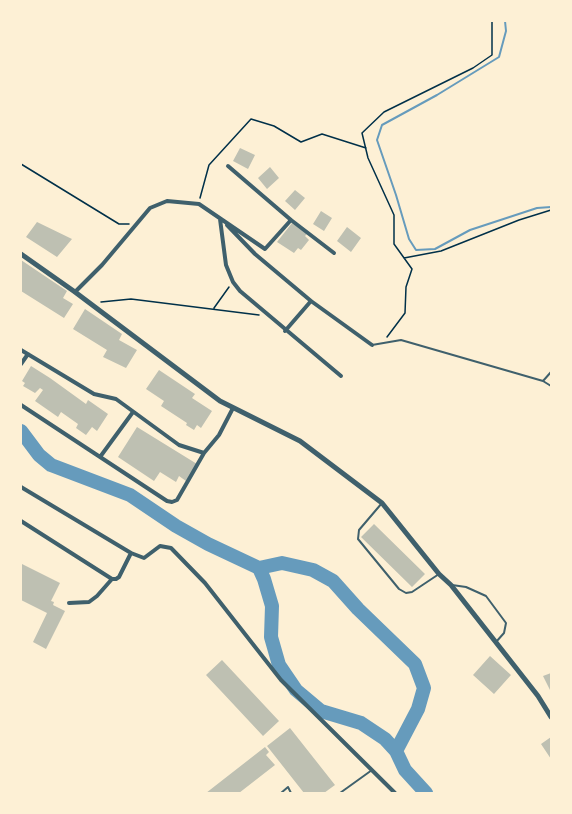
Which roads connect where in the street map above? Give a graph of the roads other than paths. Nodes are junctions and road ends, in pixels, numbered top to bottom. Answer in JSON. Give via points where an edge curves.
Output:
{"nodes":[{"id":1,"x":228,"y":166,"type":"dead end"},
{"id":2,"x":220,"y":218,"type":"junction"},
{"id":3,"x":291,"y":219,"type":"junction"},
{"id":4,"x":334,"y":253,"type":"dead end"},
{"id":5,"x":21,"y":254,"type":"edge"},
{"id":6,"x":75,"y":292,"type":"junction"},
{"id":7,"x":311,"y":302,"type":"junction"},
{"id":8,"x":285,"y":331,"type":"junction"},
{"id":9,"x":372,"y":345,"type":"joint"},
{"id":10,"x":21,"y":350,"type":"edge"},
{"id":11,"x":28,"y":354,"type":"junction"},
{"id":12,"x":21,"y":364,"type":"edge"},
{"id":13,"x":551,"y":372,"type":"edge"},
{"id":14,"x":341,"y":376,"type":"dead end"},
{"id":15,"x":543,"y":381,"type":"junction"},
{"id":16,"x":551,"y":386,"type":"edge"},
{"id":17,"x":21,"y":405,"type":"edge"},
{"id":18,"x":234,"y":408,"type":"junction"},
{"id":19,"x":133,"y":411,"type":"junction"},
{"id":20,"x":204,"y":453,"type":"junction"},
{"id":21,"x":100,"y":457,"type":"junction"},
{"id":22,"x":21,"y":487,"type":"edge"},
{"id":23,"x":382,"y":503,"type":"junction"},
{"id":24,"x":21,"y":521,"type":"edge"},
{"id":25,"x":131,"y":553,"type":"junction"},
{"id":26,"x":439,"y":574,"type":"junction"},
{"id":27,"x":112,"y":579,"type":"junction"},
{"id":28,"x":451,"y":585,"type":"junction"},
{"id":29,"x":69,"y":603,"type":"dead end"},
{"id":30,"x":496,"y":642,"type":"junction"},
{"id":31,"x":551,"y":717,"type":"edge"},
{"id":32,"x":372,"y":770,"type":"junction"},
{"id":33,"x":281,"y":793,"type":"edge"},
{"id":34,"x":291,"y":793,"type":"edge"},
{"id":35,"x":340,"y":793,"type":"edge"},
{"id":36,"x":394,"y":793,"type":"edge"}],
"edges":[{"from":1,"to":3,"type":"street"},
{"from":2,"to":3,"type":"street","via":[[265,249]]},
{"from":2,"to":6,"type":"street","via":[[199,204],[167,201],[150,208]]},
{"from":2,"to":7,"type":"street"},
{"from":2,"to":8,"type":"street","via":[[226,265],[233,282]]},
{"from":3,"to":4,"type":"street"},
{"from":5,"to":6,"type":"street"},
{"from":6,"to":18,"type":"street"},
{"from":7,"to":8,"type":"street"},
{"from":7,"to":9,"type":"street"},
{"from":8,"to":14,"type":"street"},
{"from":9,"to":15,"type":"lane","via":[[401,340]]},
{"from":10,"to":11,"type":"street"},
{"from":11,"to":12,"type":"street"},
{"from":11,"to":19,"type":"street","via":[[94,394],[116,399]]},
{"from":13,"to":15,"type":"lane"},
{"from":15,"to":16,"type":"lane"},
{"from":17,"to":21,"type":"street"},
{"from":18,"to":20,"type":"street"},
{"from":18,"to":23,"type":"street","via":[[300,441]]},
{"from":19,"to":20,"type":"street","via":[[179,445]]},
{"from":19,"to":21,"type":"street"},
{"from":20,"to":21,"type":"street","via":[[177,500],[172,502]]},
{"from":22,"to":25,"type":"street"},
{"from":23,"to":26,"type":"street"},
{"from":23,"to":26,"type":"lane","via":[[359,530],[358,540],[406,593]]},
{"from":24,"to":27,"type":"street"},
{"from":25,"to":27,"type":"street","via":[[119,577]]},
{"from":25,"to":32,"type":"street","via":[[144,558],[160,546],[171,549],[205,584],[281,680]]},
{"from":26,"to":28,"type":"street"},
{"from":27,"to":29,"type":"street","via":[[89,602]]},
{"from":28,"to":30,"type":"street"},
{"from":28,"to":30,"type":"lane","via":[[486,596],[506,623]]},
{"from":30,"to":31,"type":"street"},
{"from":32,"to":35,"type":"lane"},
{"from":32,"to":36,"type":"street"},
{"from":33,"to":34,"type":"lane","via":[[288,787]]}]}
